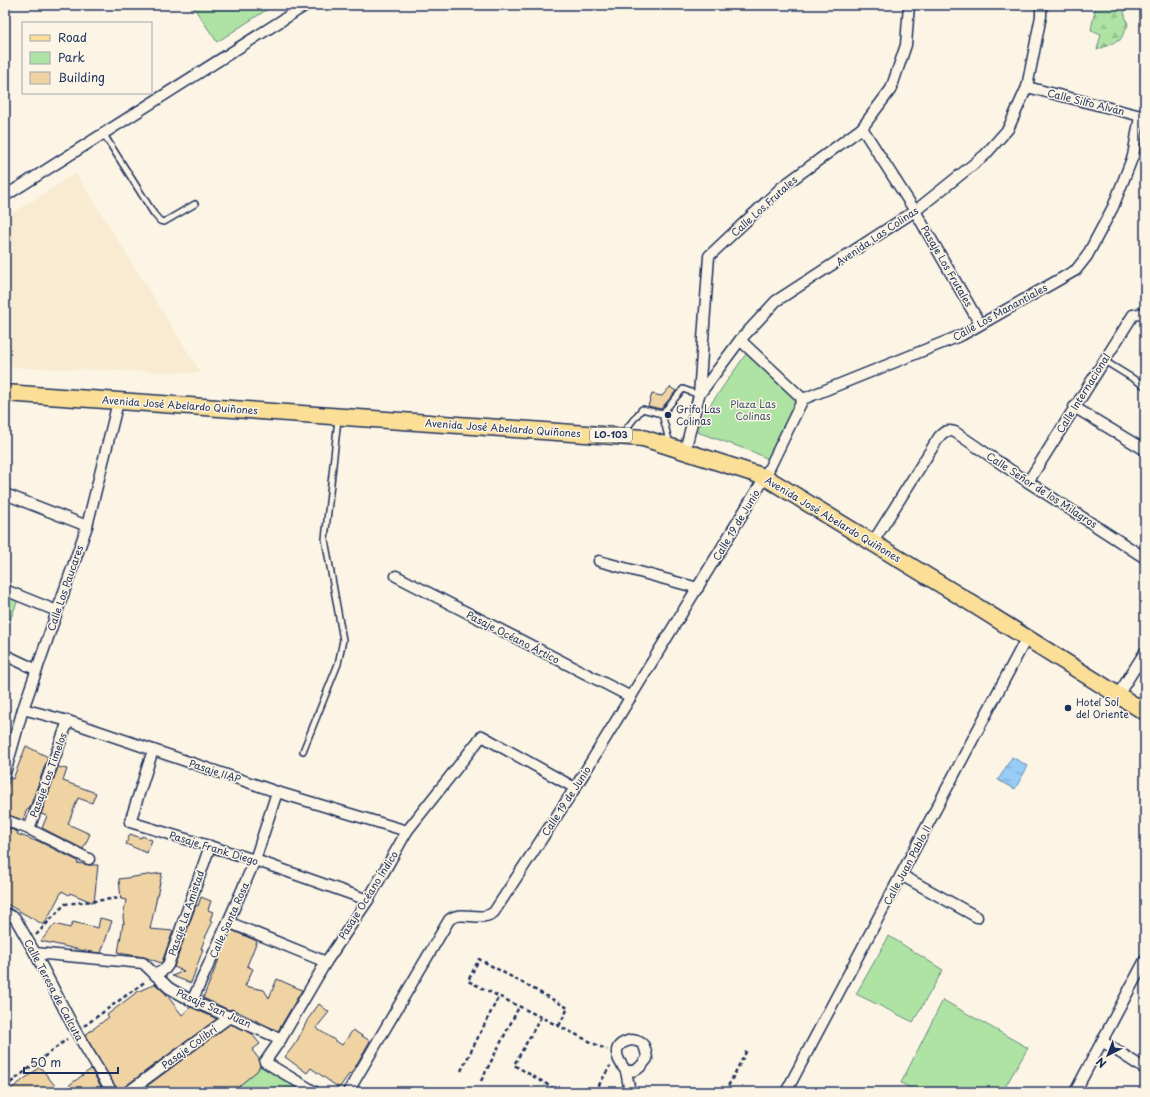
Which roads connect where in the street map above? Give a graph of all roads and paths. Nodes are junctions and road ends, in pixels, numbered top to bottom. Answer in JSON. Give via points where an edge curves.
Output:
{"nodes":[{"id":1,"x":306,"y":5,"type":"edge"},
{"id":2,"x":909,"y":5,"type":"edge"},
{"id":3,"x":1041,"y":5,"type":"edge"},
{"id":4,"x":1027,"y":87,"type":"junction"},
{"id":5,"x":1142,"y":116,"type":"edge"},
{"id":6,"x":862,"y":128,"type":"junction"},
{"id":7,"x":104,"y":133,"type":"junction"},
{"id":8,"x":5,"y":196,"type":"edge"},
{"id":9,"x":195,"y":204,"type":"dead end"},
{"id":10,"x":915,"y":211,"type":"junction"},
{"id":11,"x":1145,"y":313,"type":"edge"},
{"id":12,"x":1133,"y":315,"type":"junction"},
{"id":13,"x":1145,"y":319,"type":"edge"},
{"id":14,"x":980,"y":324,"type":"junction"},
{"id":15,"x":740,"y":340,"type":"junction"},
{"id":16,"x":1103,"y":360,"type":"junction"},
{"id":17,"x":1145,"y":386,"type":"edge"},
{"id":18,"x":5,"y":393,"type":"edge"},
{"id":19,"x":699,"y":395,"type":"junction"},
{"id":20,"x":803,"y":399,"type":"junction"},
{"id":21,"x":118,"y":402,"type":"junction"},
{"id":22,"x":1074,"y":407,"type":"junction"},
{"id":23,"x":662,"y":414,"type":"junction"},
{"id":24,"x":338,"y":416,"type":"junction"},
{"id":25,"x":620,"y":436,"type":"junction"},
{"id":26,"x":678,"y":449,"type":"junction"},
{"id":27,"x":1145,"y":450,"type":"edge"},
{"id":28,"x":765,"y":477,"type":"junction"},
{"id":29,"x":1028,"y":482,"type":"junction"},
{"id":30,"x":5,"y":494,"type":"edge"},
{"id":31,"x":87,"y":526,"type":"junction"},
{"id":32,"x":873,"y":542,"type":"junction"},
{"id":33,"x":1145,"y":558,"type":"edge"},
{"id":34,"x":599,"y":561,"type":"dead end"},
{"id":35,"x":396,"y":576,"type":"dead end"},
{"id":36,"x":698,"y":588,"type":"junction"},
{"id":37,"x":5,"y":590,"type":"edge"},
{"id":38,"x":57,"y":611,"type":"junction"},
{"id":39,"x":1027,"y":637,"type":"junction"},
{"id":40,"x":1145,"y":652,"type":"edge"},
{"id":41,"x":5,"y":655,"type":"edge"},
{"id":42,"x":37,"y":670,"type":"junction"},
{"id":43,"x":1118,"y":695,"type":"junction"},
{"id":44,"x":631,"y":697,"type":"junction"},
{"id":45,"x":23,"y":709,"type":"junction"},
{"id":46,"x":1145,"y":712,"type":"edge"},
{"id":47,"x":68,"y":721,"type":"junction"},
{"id":48,"x":153,"y":750,"type":"junction"},
{"id":49,"x":303,"y":752,"type":"dead end"},
{"id":50,"x":8,"y":757,"type":"edge"},
{"id":51,"x":5,"y":773,"type":"edge"},
{"id":52,"x":575,"y":788,"type":"junction"},
{"id":53,"x":277,"y":792,"type":"junction"},
{"id":54,"x":5,"y":820,"type":"edge"},
{"id":55,"x":28,"y":829,"type":"junction"},
{"id":56,"x":407,"y":832,"type":"junction"},
{"id":57,"x":210,"y":846,"type":"junction"},
{"id":58,"x":89,"y":859,"type":"dead end"},
{"id":59,"x":255,"y":860,"type":"junction"},
{"id":60,"x":901,"y":875,"type":"junction"},
{"id":61,"x":121,"y":898,"type":"dead end"},
{"id":62,"x":368,"y":900,"type":"junction"},
{"id":63,"x":5,"y":913,"type":"edge"},
{"id":64,"x":977,"y":918,"type":"dead end"},
{"id":65,"x":228,"y":922,"type":"junction"},
{"id":66,"x":28,"y":942,"type":"junction"},
{"id":67,"x":35,"y":953,"type":"junction"},
{"id":68,"x":1145,"y":961,"type":"edge"},
{"id":69,"x":326,"y":962,"type":"junction"},
{"id":70,"x":155,"y":975,"type":"junction"},
{"id":71,"x":499,"y":996,"type":"junction"},
{"id":72,"x":192,"y":1001,"type":"junction"},
{"id":73,"x":519,"y":1007,"type":"junction"},
{"id":74,"x":231,"y":1016,"type":"junction"},
{"id":75,"x":541,"y":1017,"type":"junction"},
{"id":76,"x":559,"y":1026,"type":"junction"},
{"id":77,"x":281,"y":1039,"type":"junction"},
{"id":78,"x":1102,"y":1041,"type":"junction"},
{"id":79,"x":747,"y":1050,"type":"dead end"},
{"id":80,"x":616,"y":1055,"type":"junction"},
{"id":81,"x":1145,"y":1070,"type":"edge"},
{"id":82,"x":461,"y":1071,"type":"dead end"},
{"id":83,"x":626,"y":1071,"type":"junction"},
{"id":84,"x":481,"y":1081,"type":"dead end"},
{"id":85,"x":112,"y":1092,"type":"edge"},
{"id":86,"x":128,"y":1092,"type":"edge"},
{"id":87,"x":315,"y":1092,"type":"edge"},
{"id":88,"x":348,"y":1092,"type":"edge"},
{"id":89,"x":560,"y":1092,"type":"edge"},
{"id":90,"x":595,"y":1092,"type":"edge"},
{"id":91,"x":630,"y":1092,"type":"edge"},
{"id":92,"x":725,"y":1092,"type":"edge"},
{"id":93,"x":786,"y":1092,"type":"edge"},
{"id":94,"x":1074,"y":1092,"type":"edge"}],
"edges":[{"from":1,"to":7,"type":"street"},
{"from":2,"to":6,"type":"street","name":"Calle Los Frutales","via":[[906,45],[891,89]]},
{"from":3,"to":4,"type":"street","name":"Avenida Las Colinas"},
{"from":4,"to":5,"type":"street","name":"Calle Silfo Alván"},
{"from":4,"to":10,"type":"street","name":"Avenida Las Colinas","via":[[1008,129],[985,155]]},
{"from":5,"to":14,"type":"street","name":"Calle Los Manantiales","via":[[1133,156],[1116,200],[1087,256],[1076,270]]},
{"from":6,"to":10,"type":"street","name":"Pasaje Los Frutales"},
{"from":6,"to":19,"type":"street","name":"Calle Los Frutales","via":[[782,187],[709,256]]},
{"from":7,"to":8,"type":"street"},
{"from":7,"to":9,"type":"lane","via":[[160,221],[164,222]]},
{"from":10,"to":14,"type":"street","name":"Pasaje Los Frutales"},
{"from":10,"to":15,"type":"street","name":"Avenida Las Colinas","via":[[776,301]]},
{"from":11,"to":12,"type":"street"},
{"from":12,"to":13,"type":"lane"},
{"from":12,"to":16,"type":"street","name":"Calle Internacional"},
{"from":14,"to":20,"type":"street","name":"Calle Los Manantiales","via":[[962,335]]},
{"from":15,"to":19,"type":"street","name":"Avenida Las Colinas"},
{"from":15,"to":20,"type":"street"},
{"from":16,"to":17,"type":"lane"},
{"from":16,"to":22,"type":"street","name":"Calle Internacional"},
{"from":18,"to":21,"type":"main road","name":"Avenida José Abelardo Quiñones","number":"LO-103"},
{"from":19,"to":23,"type":"lane","via":[[683,389]]},
{"from":19,"to":26,"type":"street","name":"Avenida Las Colinas"},
{"from":20,"to":28,"type":"street"},
{"from":21,"to":24,"type":"main road","name":"Avenida José Abelardo Quiñones","number":"LO-103"},
{"from":21,"to":31,"type":"street","name":"Calle Los Paucares"},
{"from":22,"to":27,"type":"street"},
{"from":22,"to":29,"type":"street","name":"Calle Internacional"},
{"from":23,"to":25,"type":"lane","via":[[642,408]]},
{"from":23,"to":26,"type":"lane"},
{"from":24,"to":25,"type":"main road","name":"Avenida José Abelardo Quiñones","number":"LO-103"},
{"from":24,"to":49,"type":"lane","via":[[325,539],[343,640],[338,664]]},
{"from":25,"to":26,"type":"main road","name":"Avenida José Abelardo Quiñones","number":"LO-103","via":[[643,438]]},
{"from":26,"to":28,"type":"main road","name":"Avenida José Abelardo Quiñones","number":"LO-103"},
{"from":28,"to":32,"type":"main road","name":"Avenida José Abelardo Quiñones","number":"LO-103"},
{"from":28,"to":36,"type":"street","name":"Calle 19 de Junio"},
{"from":29,"to":32,"type":"street","name":"Calle Señor de los Milagros","via":[[955,432],[948,430],[939,437]]},
{"from":29,"to":33,"type":"street","name":"Calle Señor de los Milagros"},
{"from":30,"to":31,"type":"street"},
{"from":31,"to":38,"type":"street","name":"Calle Los Paucares"},
{"from":32,"to":39,"type":"main road","name":"Avenida José Abelardo Quiñones","number":"LO-103"},
{"from":34,"to":36,"type":"street"},
{"from":35,"to":44,"type":"street","name":"Pasaje Océano Ártico"},
{"from":36,"to":44,"type":"street","name":"Calle 19 de Junio"},
{"from":37,"to":38,"type":"street"},
{"from":38,"to":42,"type":"street","name":"Calle Los Paucares"},
{"from":39,"to":43,"type":"main road","name":"Avenida José Abelardo Quiñones","number":"LO-103"},
{"from":39,"to":60,"type":"street","name":"Calle Juan Pablo II"},
{"from":40,"to":43,"type":"street"},
{"from":41,"to":42,"type":"street"},
{"from":42,"to":45,"type":"street","name":"Calle Los Paucares"},
{"from":43,"to":46,"type":"main road","name":"Avenida José Abelardo Quiñones","number":"LO-103"},
{"from":44,"to":52,"type":"street","name":"Calle 19 de Junio"},
{"from":45,"to":47,"type":"street","name":"Pasaje IIAP"},
{"from":45,"to":50,"type":"street","name":"Calle Los Paucares"},
{"from":47,"to":48,"type":"street","name":"Pasaje IIAP"},
{"from":47,"to":55,"type":"street","name":"Pasaje Los Timelos"},
{"from":48,"to":53,"type":"street","name":"Pasaje IIAP"},
{"from":48,"to":57,"type":"street","name":"Pasaje Frank Diego","via":[[130,822]]},
{"from":50,"to":51,"type":"street","name":"Calle Los Paucares"},
{"from":52,"to":56,"type":"street","name":"Pasaje Océano Índico","via":[[482,736]]},
{"from":52,"to":88,"type":"street","name":"Calle 19 de Junio","via":[[494,912],[488,916],[456,916],[450,920]]},
{"from":53,"to":56,"type":"street","name":"Pasaje IIAP"},
{"from":53,"to":59,"type":"street","name":"Calle Santa Rosa"},
{"from":54,"to":55,"type":"street"},
{"from":55,"to":58,"type":"street"},
{"from":56,"to":62,"type":"street","name":"Pasaje Océano Índico"},
{"from":57,"to":59,"type":"street","name":"Pasaje Frank Diego"},
{"from":57,"to":70,"type":"street","name":"Pasaje La Amistad","via":[[168,965]]},
{"from":59,"to":62,"type":"street","name":"Pasaje Frank Diego"},
{"from":59,"to":65,"type":"street","name":"Calle Santa Rosa"},
{"from":60,"to":64,"type":"street"},
{"from":60,"to":93,"type":"street","name":"Calle Juan Pablo II"},
{"from":61,"to":66,"type":"path","via":[[65,904]]},
{"from":62,"to":69,"type":"street","name":"Pasaje Océano Índico"},
{"from":63,"to":66,"type":"street","name":"Calle Teresa de Calcuta","via":[[15,918]]},
{"from":65,"to":69,"type":"street"},
{"from":65,"to":72,"type":"street","name":"Calle Santa Rosa"},
{"from":66,"to":67,"type":"street","name":"Calle Teresa de Calcuta"},
{"from":67,"to":70,"type":"street","name":"Pasaje San Juan","via":[[143,963]]},
{"from":67,"to":85,"type":"street","name":"Calle Teresa de Calcuta","via":[[76,1032]]},
{"from":68,"to":78,"type":"street"},
{"from":69,"to":77,"type":"street","name":"Pasaje Océano Índico"},
{"from":70,"to":72,"type":"street","name":"Pasaje San Juan","via":[[169,988]]},
{"from":71,"to":73,"type":"path"},
{"from":71,"to":76,"type":"path","via":[[468,981],[479,959],[568,1008]]},
{"from":71,"to":82,"type":"path"},
{"from":72,"to":74,"type":"street","name":"Pasaje San Juan"},
{"from":73,"to":75,"type":"path"},
{"from":73,"to":84,"type":"path"},
{"from":74,"to":77,"type":"street","name":"Pasaje San Juan"},
{"from":74,"to":86,"type":"street","name":"Pasaje Colibrí"},
{"from":75,"to":76,"type":"path"},
{"from":75,"to":89,"type":"path","via":[[514,1065]]},
{"from":76,"to":80,"type":"path"},
{"from":77,"to":87,"type":"street","name":"Pasaje Océano Índico","via":[[265,1062]]},
{"from":78,"to":81,"type":"street"},
{"from":78,"to":94,"type":"street"},
{"from":79,"to":92,"type":"path"},
{"from":80,"to":83,"type":"street"},
{"from":80,"to":83,"type":"street","via":[[617,1048],[623,1041],[638,1040],[644,1045],[647,1059],[634,1072]]},
{"from":80,"to":90,"type":"path"},
{"from":83,"to":91,"type":"street"}]}
